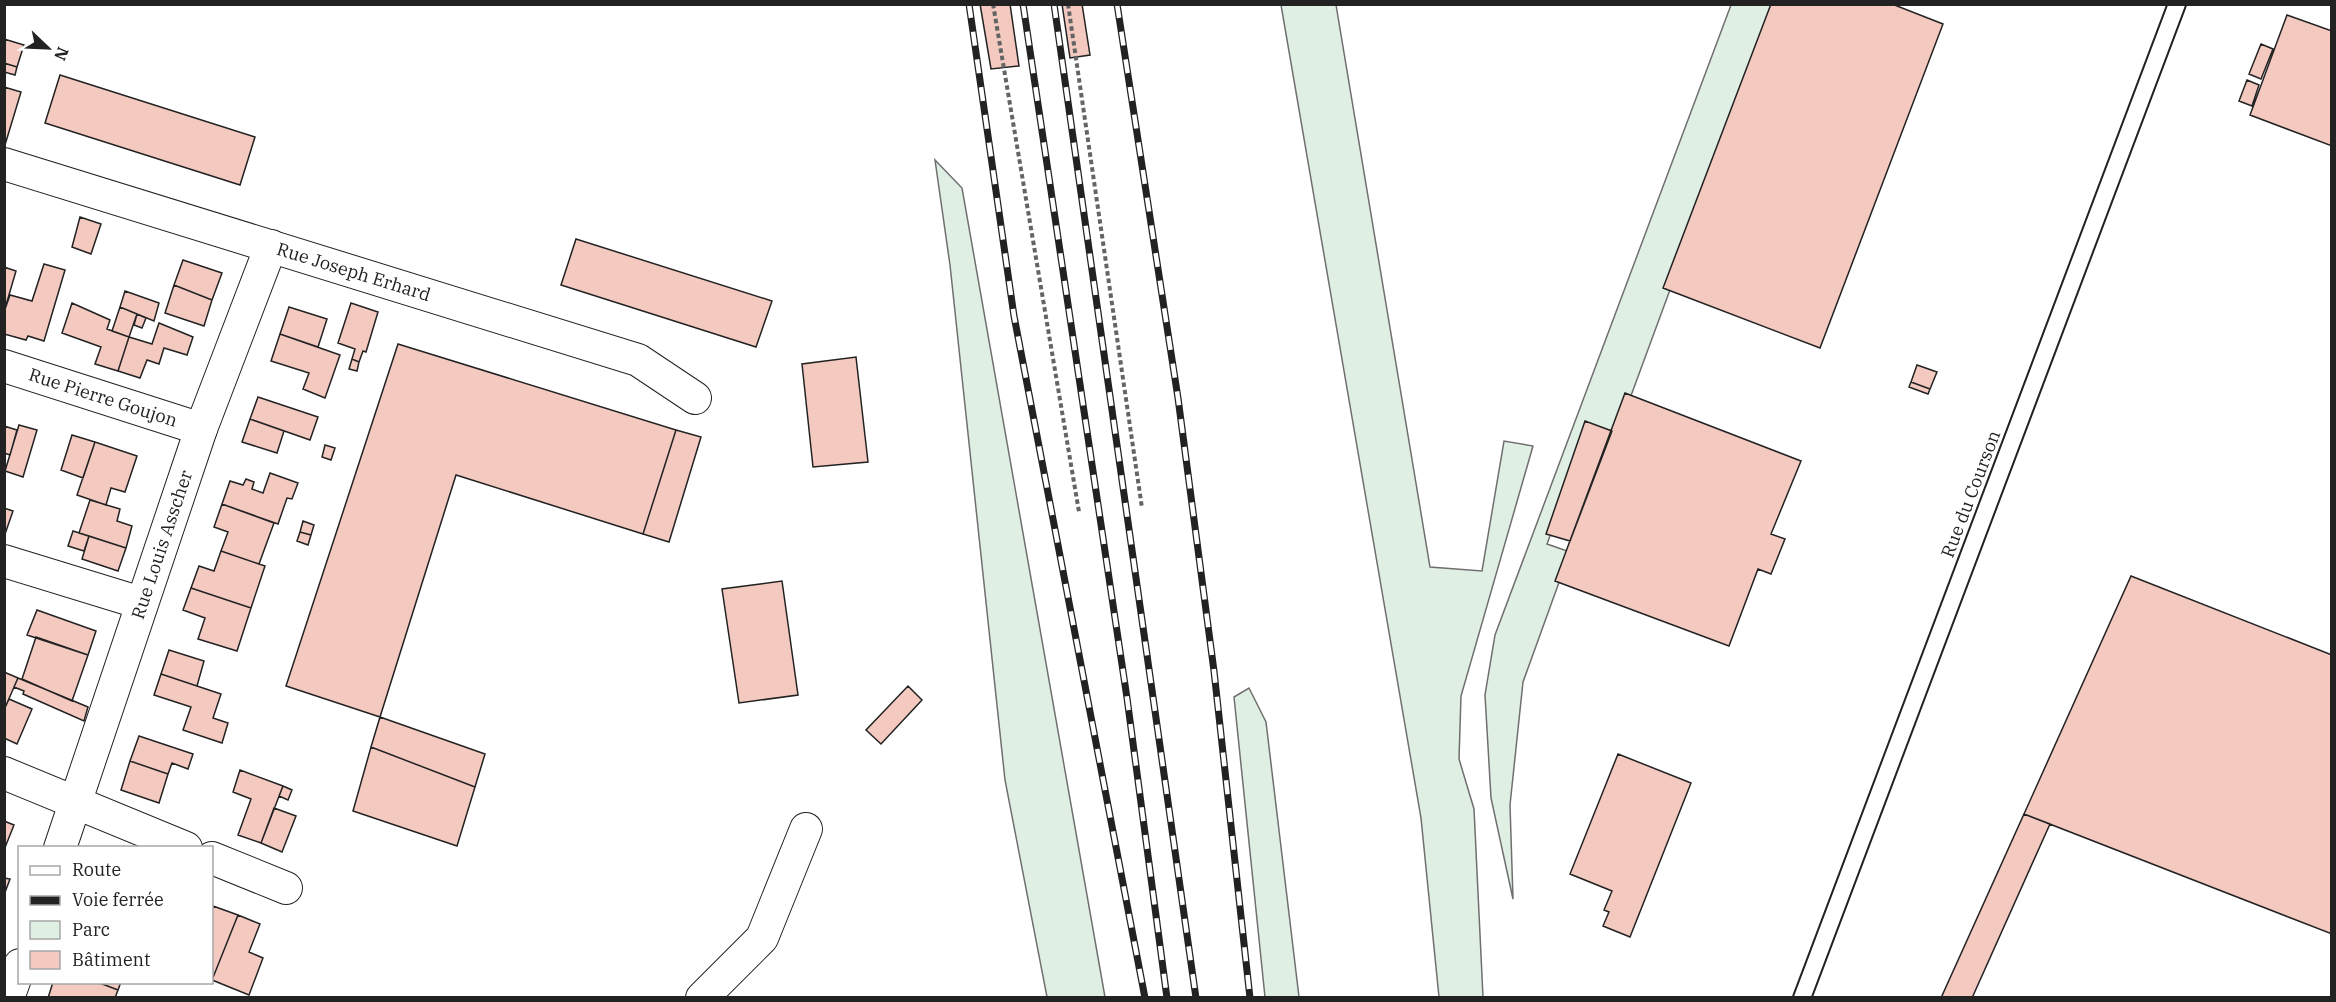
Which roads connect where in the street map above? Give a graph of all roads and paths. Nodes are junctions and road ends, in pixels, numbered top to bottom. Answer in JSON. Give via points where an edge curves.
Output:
{"nodes":[{"id":1,"x":993,"y":4,"type":"edge"},
{"id":2,"x":1068,"y":4,"type":"edge"},
{"id":3,"x":2177,"y":4,"type":"edge"},
{"id":4,"x":4,"y":164,"type":"edge"},
{"id":5,"x":271,"y":246,"type":"junction"},
{"id":6,"x":4,"y":366,"type":"edge"},
{"id":7,"x":695,"y":398,"type":"dead end"},
{"id":8,"x":201,"y":429,"type":"junction"},
{"id":9,"x":1142,"y":508,"type":"dead end"},
{"id":10,"x":1079,"y":512,"type":"dead end"},
{"id":11,"x":4,"y":561,"type":"edge"},
{"id":12,"x":141,"y":603,"type":"junction"},
{"id":13,"x":4,"y":773,"type":"edge"},
{"id":14,"x":75,"y":802,"type":"junction"},
{"id":15,"x":806,"y":829,"type":"dead end"},
{"id":16,"x":61,"y":846,"type":"edge"},
{"id":17,"x":181,"y":846,"type":"edge"},
{"id":18,"x":213,"y":858,"type":"edge"},
{"id":19,"x":286,"y":888,"type":"dead end"},
{"id":20,"x":18,"y":970,"type":"edge"},
{"id":21,"x":8,"y":998,"type":"edge"},
{"id":22,"x":702,"y":998,"type":"edge"},
{"id":23,"x":1802,"y":998,"type":"edge"}],
"edges":[{"from":1,"to":10,"type":"path"},
{"from":2,"to":9,"type":"path"},
{"from":3,"to":23,"type":"lane","name":"Rue du Courson"},
{"from":4,"to":5,"type":"street","name":"Rue Joseph Erhard"},
{"from":5,"to":7,"type":"street","name":"Rue Joseph Erhard","via":[[638,360]]},
{"from":5,"to":8,"type":"street","name":"Rue Louis Asscher"},
{"from":6,"to":8,"type":"street","name":"Rue Pierre Goujon"},
{"from":8,"to":12,"type":"street","name":"Rue Louis Asscher"},
{"from":11,"to":12,"type":"street"},
{"from":12,"to":14,"type":"street","name":"Rue Louis Asscher"},
{"from":13,"to":14,"type":"street"},
{"from":14,"to":16,"type":"street","name":"Rue Louis Asscher"},
{"from":14,"to":17,"type":"street"},
{"from":15,"to":22,"type":"street","via":[[762,938]]},
{"from":18,"to":19,"type":"street"},
{"from":20,"to":21,"type":"street"}]}
